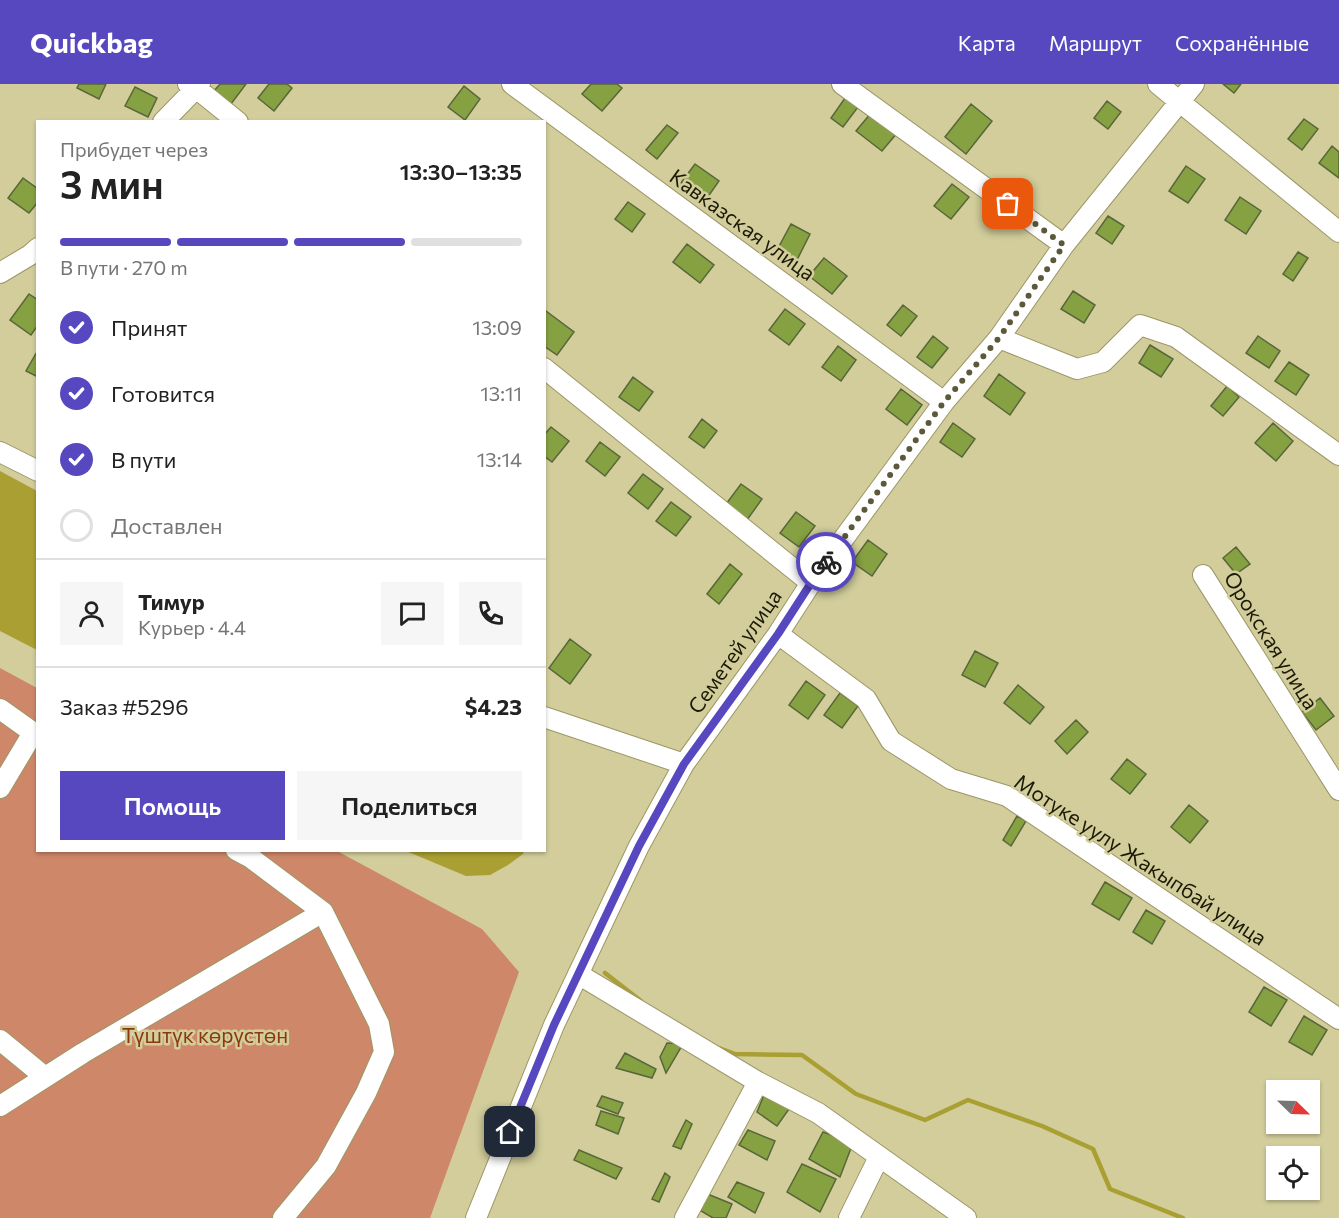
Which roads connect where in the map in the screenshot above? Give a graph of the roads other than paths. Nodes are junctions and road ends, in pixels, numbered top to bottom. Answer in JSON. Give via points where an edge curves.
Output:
{"nodes":[{"id":1,"x":512,"y":84,"type":"edge"},
{"id":2,"x":842,"y":84,"type":"edge"},
{"id":3,"x":1158,"y":84,"type":"edge"},
{"id":4,"x":1194,"y":84,"type":"edge"},
{"id":5,"x":195,"y":85,"type":"edge"},
{"id":6,"x":1179,"y":101,"type":"junction"},
{"id":7,"x":165,"y":120,"type":"edge"},
{"id":8,"x":236,"y":120,"type":"edge"},
{"id":9,"x":1339,"y":232,"type":"edge"},
{"id":10,"x":1064,"y":245,"type":"junction"},
{"id":11,"x":36,"y":250,"type":"edge"},
{"id":12,"x":0,"y":273,"type":"edge"},
{"id":13,"x":999,"y":338,"type":"junction"},
{"id":14,"x":546,"y":370,"type":"edge"},
{"id":15,"x":944,"y":402,"type":"junction"},
{"id":16,"x":0,"y":452,"type":"edge"},
{"id":17,"x":1339,"y":455,"type":"edge"},
{"id":18,"x":36,"y":470,"type":"edge"},
{"id":19,"x":1203,"y":575,"type":"dead end"},
{"id":20,"x":811,"y":583,"type":"junction"},
{"id":21,"x":778,"y":634,"type":"junction"},
{"id":22,"x":0,"y":709,"type":"edge"},
{"id":23,"x":546,"y":718,"type":"edge"},
{"id":24,"x":35,"y":734,"type":"edge"},
{"id":25,"x":684,"y":764,"type":"junction"},
{"id":26,"x":0,"y":788,"type":"edge"},
{"id":27,"x":1339,"y":790,"type":"edge"},
{"id":28,"x":240,"y":852,"type":"edge"},
{"id":29,"x":323,"y":912,"type":"junction"},
{"id":30,"x":578,"y":974,"type":"junction"},
{"id":31,"x":1339,"y":1018,"type":"edge"},
{"id":32,"x":0,"y":1040,"type":"edge"},
{"id":33,"x":45,"y":1077,"type":"junction"},
{"id":34,"x":758,"y":1082,"type":"junction"},
{"id":35,"x":0,"y":1106,"type":"edge"},
{"id":36,"x":879,"y":1157,"type":"junction"},
{"id":37,"x":283,"y":1218,"type":"edge"},
{"id":38,"x":476,"y":1218,"type":"edge"},
{"id":39,"x":685,"y":1218,"type":"edge"},
{"id":40,"x":849,"y":1218,"type":"edge"},
{"id":41,"x":966,"y":1218,"type":"edge"}],
"edges":[{"from":1,"to":15,"type":"street","name":"Кавказская улица"},
{"from":2,"to":10,"type":"street"},
{"from":3,"to":6,"type":"street"},
{"from":4,"to":6,"type":"street","name":"Семетей улица"},
{"from":5,"to":7,"type":"street"},
{"from":5,"to":8,"type":"street"},
{"from":6,"to":9,"type":"street"},
{"from":6,"to":10,"type":"street","name":"Семетей улица"},
{"from":10,"to":13,"type":"street","name":"Семетей улица"},
{"from":11,"to":12,"type":"street"},
{"from":13,"to":15,"type":"street","name":"Семетей улица"},
{"from":13,"to":17,"type":"street","via":[[1077,369],[1102,362],[1140,325],[1176,337]]},
{"from":14,"to":20,"type":"street"},
{"from":15,"to":20,"type":"street","name":"Семетей улица"},
{"from":16,"to":18,"type":"street"},
{"from":19,"to":27,"type":"street","name":"Орокская улица"},
{"from":20,"to":21,"type":"street","name":"Семетей улица"},
{"from":21,"to":25,"type":"street","name":"Семетей улица"},
{"from":21,"to":31,"type":"street","name":"Мотуке уулу Жакыпбай улица","via":[[866,699],[891,741],[951,778],[1007,796]]},
{"from":22,"to":24,"type":"street"},
{"from":23,"to":25,"type":"street"},
{"from":24,"to":26,"type":"street"},
{"from":25,"to":30,"type":"street","name":"Семетей улица","via":[[639,846]]},
{"from":28,"to":29,"type":"street"},
{"from":29,"to":33,"type":"street"},
{"from":29,"to":37,"type":"street","via":[[379,1024],[384,1052],[326,1166]]},
{"from":30,"to":34,"type":"street"},
{"from":30,"to":38,"type":"street","name":"Семетей улица"},
{"from":32,"to":33,"type":"street"},
{"from":33,"to":35,"type":"street"},
{"from":34,"to":36,"type":"street","via":[[818,1113]]},
{"from":34,"to":39,"type":"street"},
{"from":36,"to":40,"type":"street"},
{"from":36,"to":41,"type":"street"}]}
